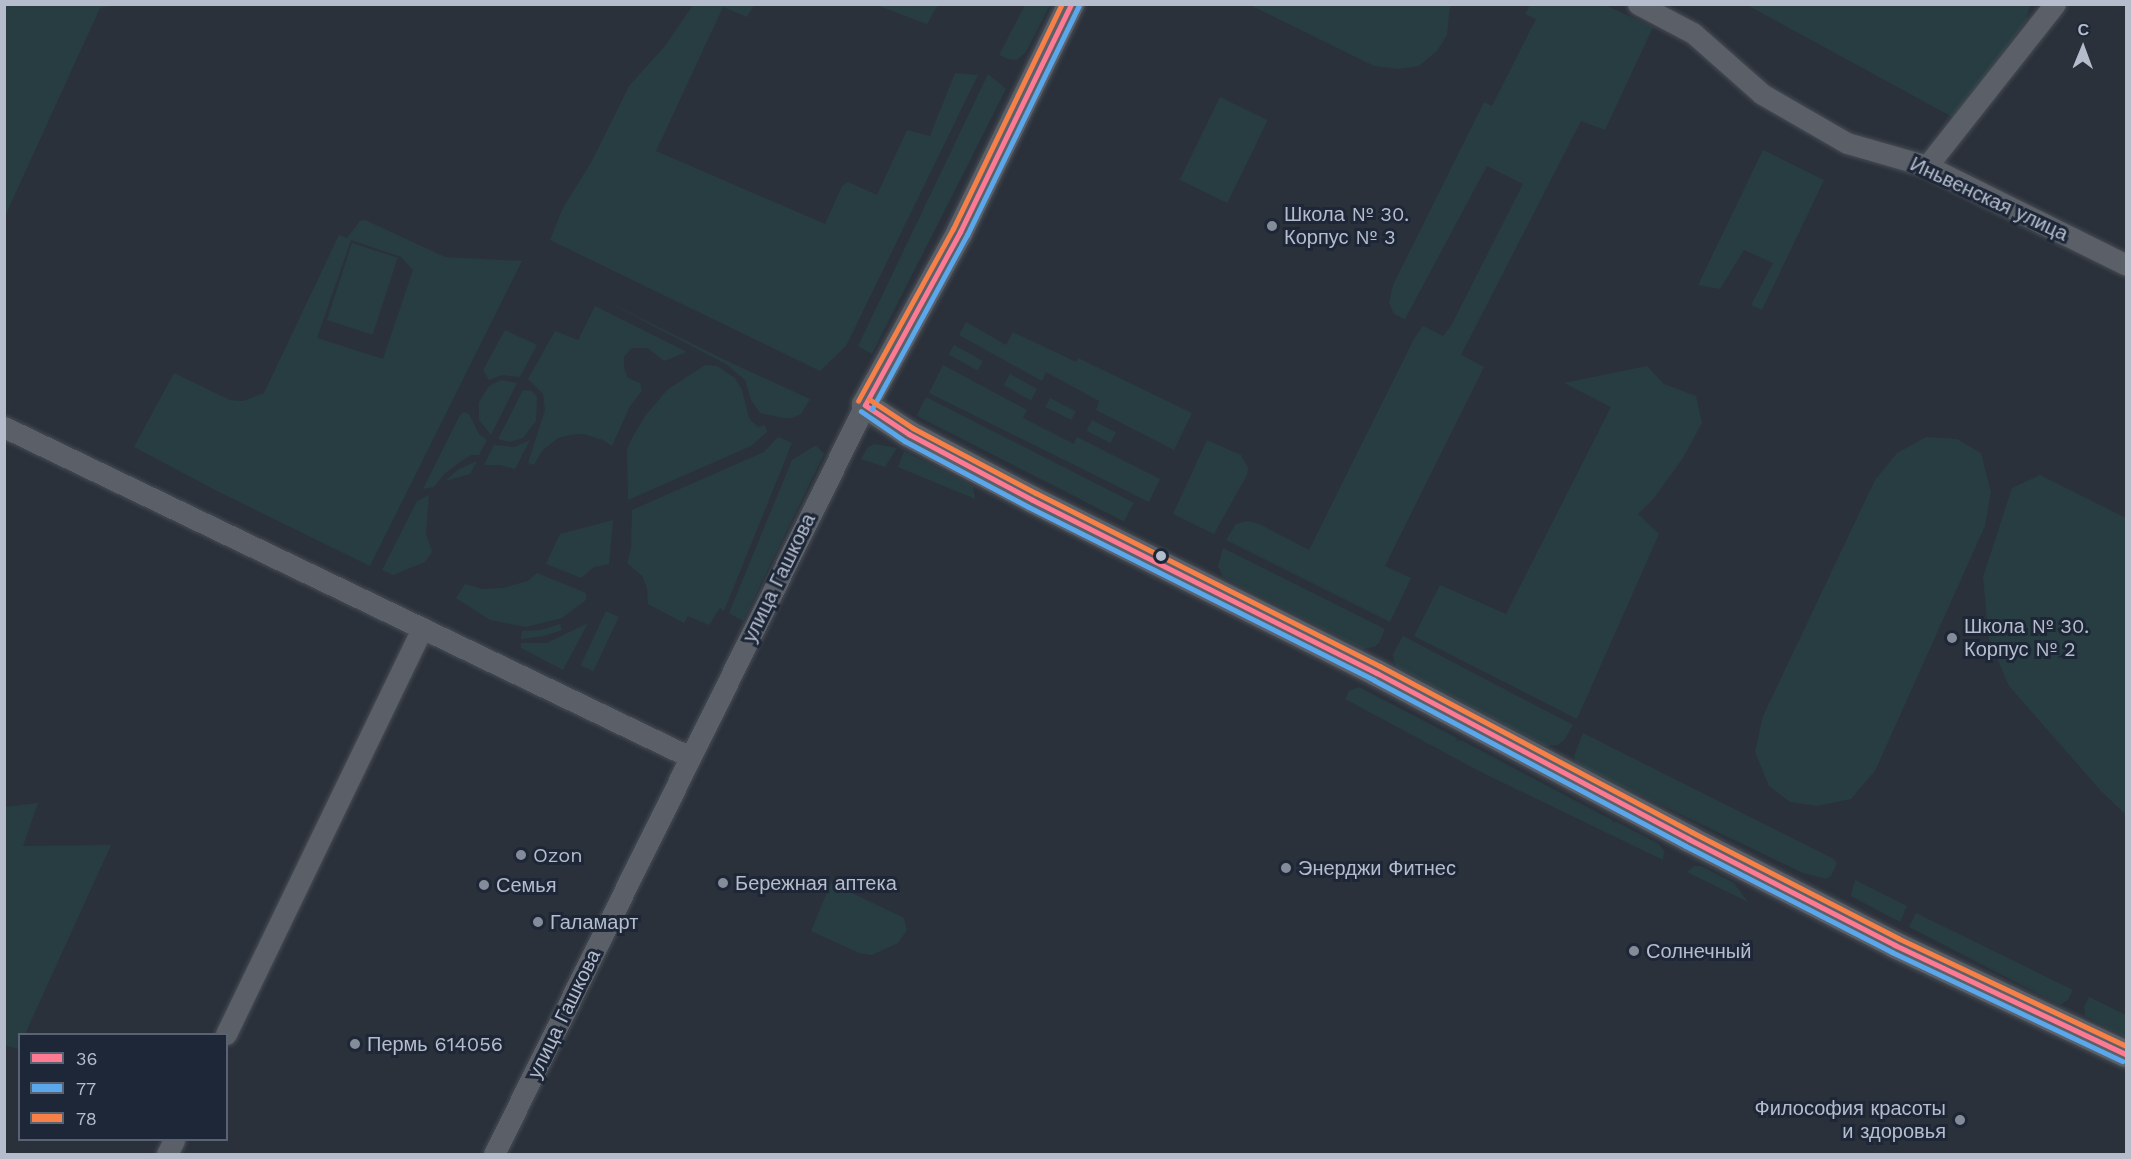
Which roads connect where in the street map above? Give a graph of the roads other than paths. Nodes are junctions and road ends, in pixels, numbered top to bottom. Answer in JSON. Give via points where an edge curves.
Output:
{"nodes":[{"id":1,"x":1071,"y":4,"type":"edge"},
{"id":2,"x":1638,"y":4,"type":"edge"},
{"id":3,"x":2055,"y":4,"type":"edge"},
{"id":4,"x":1927,"y":166,"type":"junction"},
{"id":5,"x":2127,"y":265,"type":"edge"},
{"id":6,"x":865,"y":405,"type":"junction"},
{"id":7,"x":4,"y":426,"type":"edge"},
{"id":8,"x":422,"y":628,"type":"junction"},
{"id":9,"x":690,"y":757,"type":"junction"},
{"id":10,"x":227,"y":1033,"type":"edge"},
{"id":11,"x":2127,"y":1054,"type":"edge"},
{"id":12,"x":174,"y":1141,"type":"edge"},
{"id":13,"x":167,"y":1155,"type":"edge"},
{"id":14,"x":494,"y":1155,"type":"edge"}],
"edges":[{"from":1,"to":6,"type":"street","name":"улица Гашкова","via":[[960,232]]},
{"from":2,"to":4,"type":"street","name":"Иньвенская улица","via":[[1693,33],[1762,94],[1847,143]]},
{"from":3,"to":4,"type":"street"},
{"from":4,"to":5,"type":"street","name":"Иньвенская улица"},
{"from":6,"to":9,"type":"street","name":"улица Гашкова"},
{"from":6,"to":11,"type":"street","via":[[909,434],[1033,500],[1377,674],[1895,945]]},
{"from":7,"to":8,"type":"street"},
{"from":8,"to":9,"type":"street"},
{"from":8,"to":10,"type":"street"},
{"from":9,"to":14,"type":"street","name":"улица Гашкова"},
{"from":12,"to":13,"type":"street"}]}
